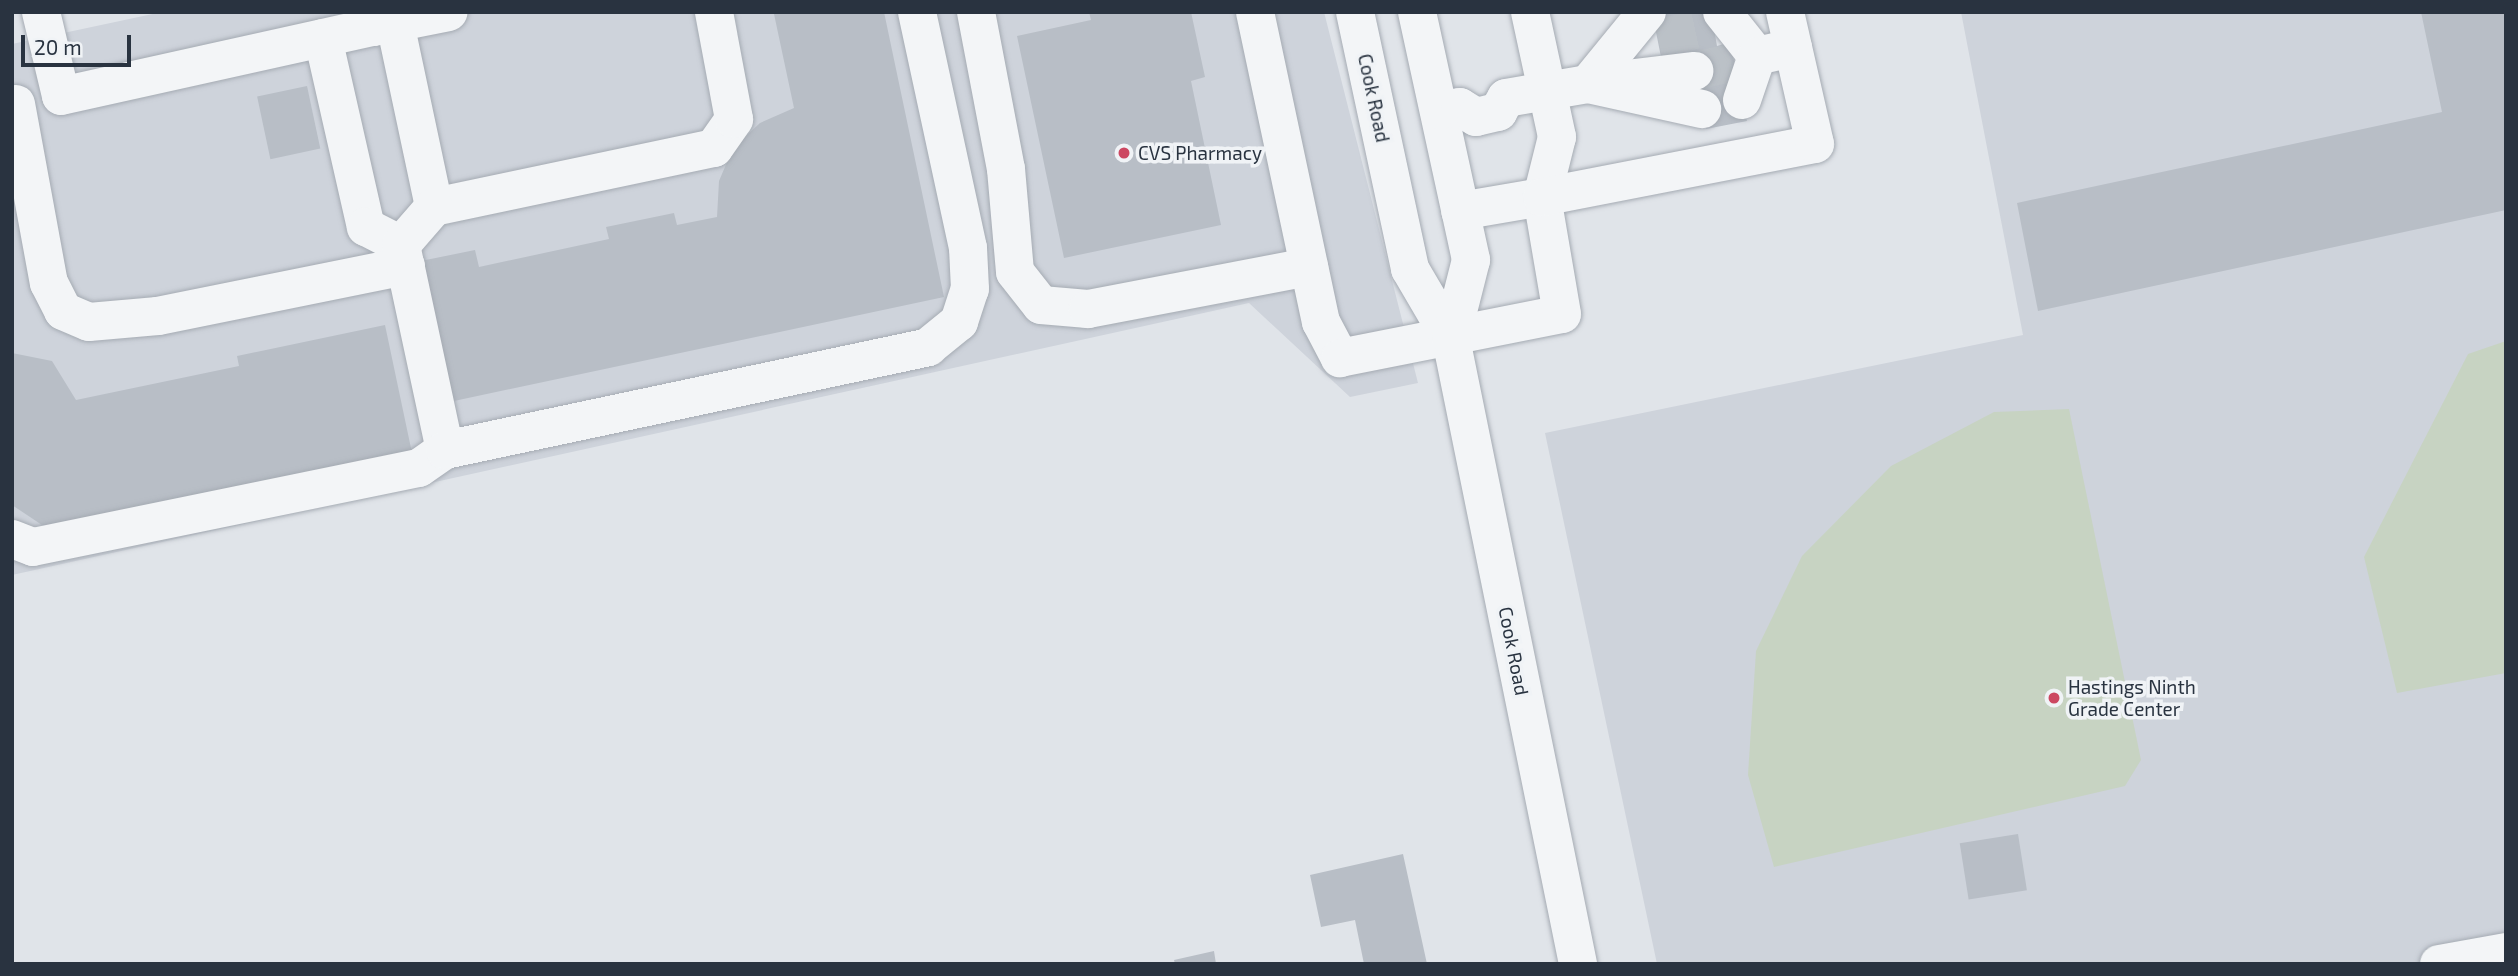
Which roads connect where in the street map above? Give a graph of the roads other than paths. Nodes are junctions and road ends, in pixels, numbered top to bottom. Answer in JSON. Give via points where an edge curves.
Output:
{"nodes":[{"id":1,"x":41,"y":12,"type":"edge"},
{"id":2,"x":449,"y":12,"type":"edge"},
{"id":3,"x":714,"y":12,"type":"edge"},
{"id":4,"x":917,"y":12,"type":"edge"},
{"id":5,"x":976,"y":12,"type":"edge"},
{"id":6,"x":1255,"y":12,"type":"edge"},
{"id":7,"x":1355,"y":12,"type":"edge"},
{"id":8,"x":1417,"y":12,"type":"edge"},
{"id":9,"x":1530,"y":12,"type":"edge"},
{"id":10,"x":1718,"y":19,"type":"tunnel mouth"},
{"id":11,"x":379,"y":21,"type":"edge"},
{"id":12,"x":1652,"y":25,"type":"tunnel mouth"},
{"id":13,"x":323,"y":38,"type":"junction"},
{"id":14,"x":1767,"y":44,"type":"edge"},
{"id":15,"x":1694,"y":71,"type":"tunnel mouth"},
{"id":16,"x":1588,"y":84,"type":"junction"},
{"id":17,"x":1549,"y":93,"type":"junction"},
{"id":18,"x":61,"y":96,"type":"junction"},
{"id":19,"x":1742,"y":100,"type":"dead end"},
{"id":20,"x":14,"y":105,"type":"edge"},
{"id":21,"x":1449,"y":108,"type":"junction"},
{"id":22,"x":1702,"y":109,"type":"tunnel mouth"},
{"id":23,"x":1542,"y":197,"type":"junction"},
{"id":24,"x":434,"y":207,"type":"junction"},
{"id":25,"x":1460,"y":211,"type":"junction"},
{"id":26,"x":403,"y":256,"type":"junction"},
{"id":27,"x":1309,"y":267,"type":"junction"},
{"id":28,"x":1451,"y":339,"type":"junction"},
{"id":29,"x":444,"y":450,"type":"junction"},
{"id":30,"x":12,"y":539,"type":"edge"},
{"id":31,"x":2506,"y":952,"type":"edge"},
{"id":32,"x":1578,"y":964,"type":"edge"},
{"id":33,"x":2439,"y":964,"type":"edge"}],
"edges":[{"from":1,"to":18,"type":"street"},
{"from":2,"to":11,"type":"street"},
{"from":3,"to":24,"type":"street","via":[[734,119],[714,148]]},
{"from":4,"to":29,"type":"street","via":[[968,248],[970,289],[959,322],[928,347]]},
{"from":5,"to":27,"type":"street","via":[[1006,169],[1015,272],[1041,304],[1088,309]]},
{"from":6,"to":27,"type":"street"},
{"from":7,"to":28,"type":"street","name":"Cook Road","via":[[1410,269]]},
{"from":8,"to":21,"type":"street","name":"Cook Road"},
{"from":9,"to":17,"type":"street"},
{"from":10,"to":14,"type":"street"},
{"from":11,"to":13,"type":"street"},
{"from":11,"to":24,"type":"street"},
{"from":12,"to":16,"type":"street"},
{"from":13,"to":18,"type":"street"},
{"from":13,"to":26,"type":"street","via":[[366,228]]},
{"from":14,"to":19,"type":"street"},
{"from":14,"to":23,"type":"street","via":[[1815,144]]},
{"from":15,"to":16,"type":"street"},
{"from":16,"to":17,"type":"street"},
{"from":16,"to":22,"type":"street"},
{"from":17,"to":21,"type":"street","via":[[1506,98],[1498,112],[1476,117]]},
{"from":17,"to":23,"type":"street","via":[[1557,137]]},
{"from":18,"to":20,"type":"street"},
{"from":20,"to":26,"type":"street","via":[[49,283],[63,311],[89,321],[158,316]]},
{"from":21,"to":25,"type":"street","name":"Cook Road"},
{"from":23,"to":25,"type":"street"},
{"from":23,"to":28,"type":"street","via":[[1562,314]]},
{"from":24,"to":26,"type":"street"},
{"from":25,"to":28,"type":"street","name":"Cook Road","via":[[1471,260]]},
{"from":26,"to":29,"type":"street"},
{"from":27,"to":28,"type":"street","via":[[1321,322],[1339,358]]},
{"from":28,"to":32,"type":"street","name":"Cook Road"},
{"from":29,"to":30,"type":"street","via":[[419,468],[33,547]]},
{"from":31,"to":33,"type":"street"}]}
